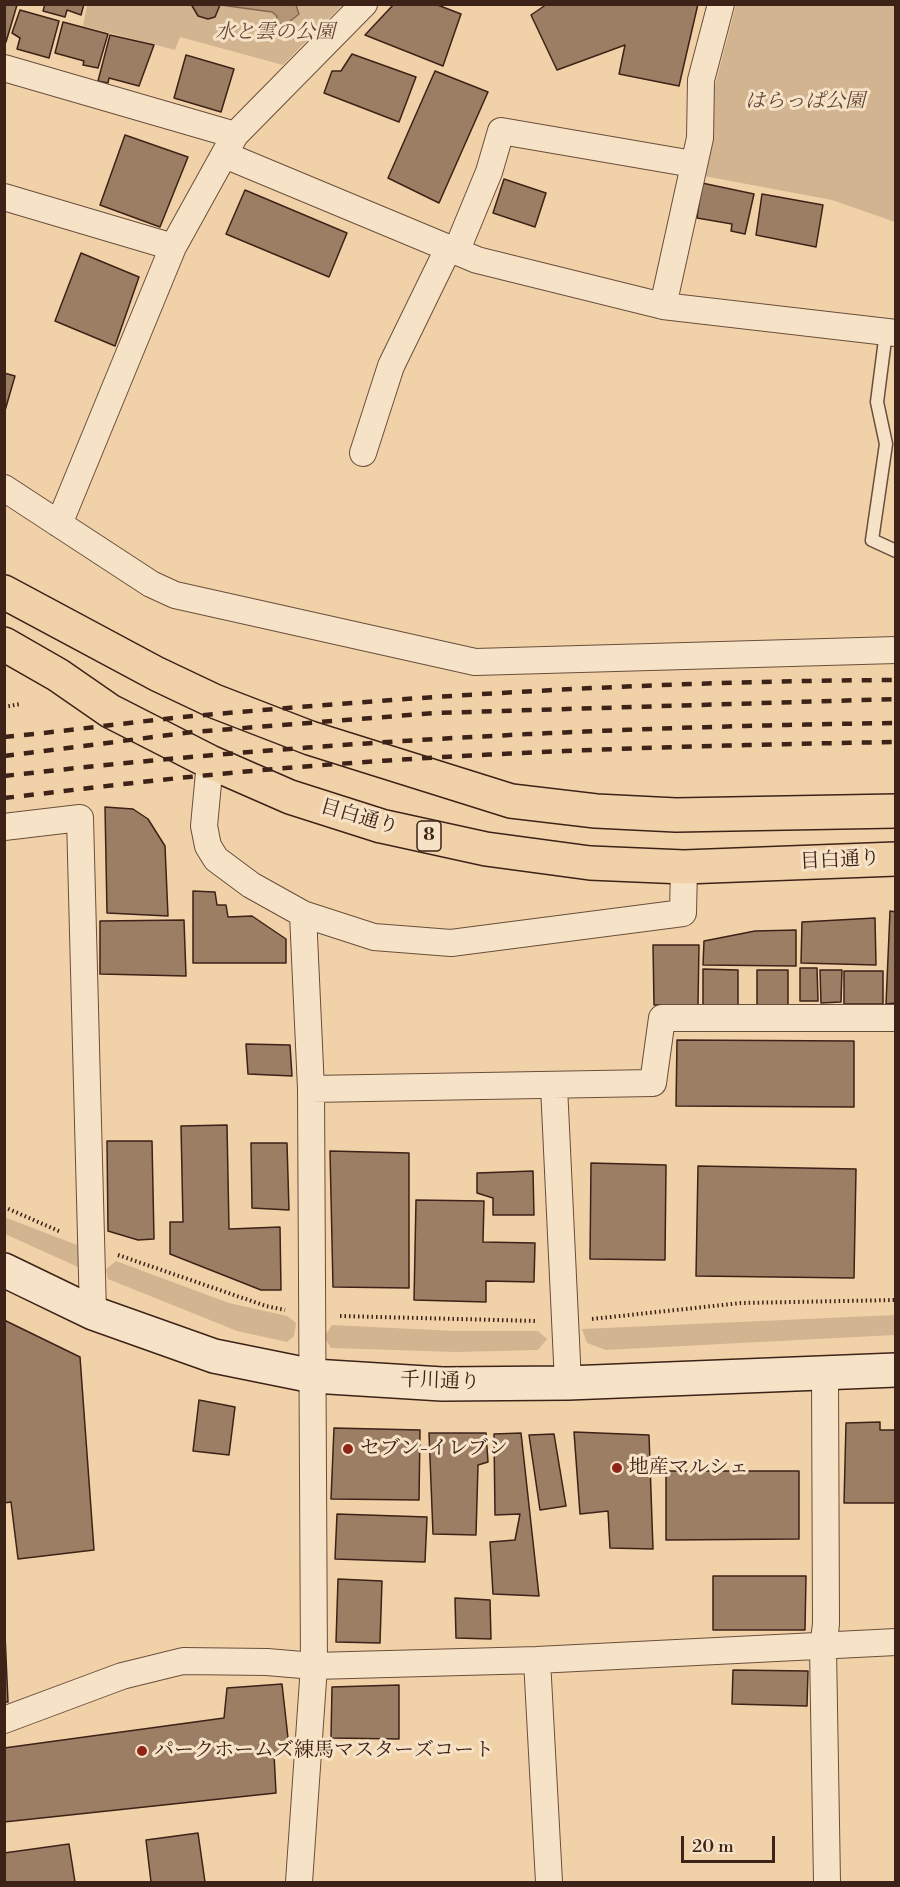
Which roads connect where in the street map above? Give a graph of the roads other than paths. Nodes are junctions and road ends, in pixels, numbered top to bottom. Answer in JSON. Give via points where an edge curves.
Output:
{"nodes":[{"id":1,"x":364,"y":4,"type":"edge"},
{"id":2,"x":721,"y":4,"type":"edge"},
{"id":3,"x":4,"y":68,"type":"edge"},
{"id":4,"x":230,"y":145,"type":"junction"},
{"id":5,"x":693,"y":164,"type":"junction"},
{"id":6,"x":4,"y":197,"type":"edge"},
{"id":7,"x":173,"y":248,"type":"junction"},
{"id":8,"x":452,"y":250,"type":"junction"},
{"id":9,"x":663,"y":306,"type":"junction"},
{"id":10,"x":891,"y":332,"type":"edge"},
{"id":11,"x":363,"y":453,"type":"dead end"},
{"id":12,"x":4,"y":488,"type":"edge"},
{"id":13,"x":59,"y":524,"type":"junction"},
{"id":14,"x":896,"y":551,"type":"edge"},
{"id":15,"x":4,"y":592,"type":"edge"},
{"id":16,"x":4,"y":644,"type":"edge"},
{"id":17,"x":896,"y":650,"type":"edge"},
{"id":18,"x":210,"y":762,"type":"junction"},
{"id":19,"x":896,"y":811,"type":"edge"},
{"id":20,"x":4,"y":827,"type":"edge"},
{"id":21,"x":896,"y":859,"type":"edge"},
{"id":22,"x":684,"y":867,"type":"junction"},
{"id":23,"x":303,"y":914,"type":"junction"},
{"id":24,"x":896,"y":1018,"type":"edge"},
{"id":25,"x":554,"y":1086,"type":"junction"},
{"id":26,"x":310,"y":1089,"type":"junction"},
{"id":27,"x":4,"y":1270,"type":"edge"},
{"id":28,"x":93,"y":1313,"type":"junction"},
{"id":29,"x":896,"y":1370,"type":"edge"},
{"id":30,"x":825,"y":1375,"type":"junction"},
{"id":31,"x":313,"y":1376,"type":"junction"},
{"id":32,"x":568,"y":1383,"type":"junction"},
{"id":33,"x":896,"y":1642,"type":"edge"},
{"id":34,"x":823,"y":1648,"type":"junction"},
{"id":35,"x":537,"y":1660,"type":"junction"},
{"id":36,"x":314,"y":1666,"type":"junction"},
{"id":37,"x":4,"y":1720,"type":"edge"},
{"id":38,"x":299,"y":1882,"type":"edge"},
{"id":39,"x":549,"y":1882,"type":"edge"},
{"id":40,"x":827,"y":1882,"type":"edge"}],
"edges":[{"from":1,"to":4,"type":"street"},
{"from":2,"to":5,"type":"street","via":[[701,80],[700,138]]},
{"from":3,"to":4,"type":"street"},
{"from":4,"to":7,"type":"street"},
{"from":4,"to":8,"type":"street"},
{"from":5,"to":8,"type":"street","via":[[501,131],[489,172]]},
{"from":5,"to":9,"type":"street"},
{"from":6,"to":7,"type":"street"},
{"from":7,"to":13,"type":"street"},
{"from":8,"to":9,"type":"street","via":[[477,260]]},
{"from":8,"to":11,"type":"street","via":[[391,366]]},
{"from":9,"to":10,"type":"street"},
{"from":10,"to":14,"type":"lane","via":[[877,402],[886,444],[872,540]]},
{"from":12,"to":13,"type":"street"},
{"from":13,"to":17,"type":"street","via":[[151,584],[175,595],[475,662]]},
{"from":15,"to":19,"type":"main road","via":[[156,674],[214,700],[310,738],[511,801],[676,815]]},
{"from":16,"to":18,"type":"main road","name":"目白通り","number":"8","via":[[110,711]]},
{"from":18,"to":22,"type":"main road","name":"目白通り","number":"8","via":[[290,797],[381,826],[474,847],[590,863]]},
{"from":18,"to":23,"type":"street","via":[[204,826],[208,846],[216,859],[251,885]]},
{"from":20,"to":28,"type":"street","via":[[80,818]]},
{"from":21,"to":22,"type":"main road","name":"目白通り","number":"8"},
{"from":22,"to":23,"type":"street","via":[[683,913],[451,943],[374,937]]},
{"from":23,"to":26,"type":"street"},
{"from":24,"to":25,"type":"street","via":[[662,1018],[653,1083]]},
{"from":25,"to":26,"type":"street"},
{"from":25,"to":32,"type":"street"},
{"from":26,"to":31,"type":"street"},
{"from":27,"to":28,"type":"main road","name":"千川通り"},
{"from":28,"to":31,"type":"main road","name":"千川通り","via":[[214,1356]]},
{"from":29,"to":30,"type":"main road","name":"千川通り"},
{"from":30,"to":32,"type":"main road","name":"千川通り"},
{"from":30,"to":34,"type":"street"},
{"from":31,"to":32,"type":"main road","name":"千川通り","via":[[442,1384]]},
{"from":31,"to":36,"type":"street"},
{"from":33,"to":34,"type":"street"},
{"from":34,"to":35,"type":"street"},
{"from":34,"to":40,"type":"street"},
{"from":35,"to":36,"type":"street"},
{"from":35,"to":39,"type":"street"},
{"from":36,"to":37,"type":"street","via":[[183,1661],[122,1676]]},
{"from":36,"to":38,"type":"street"}]}
